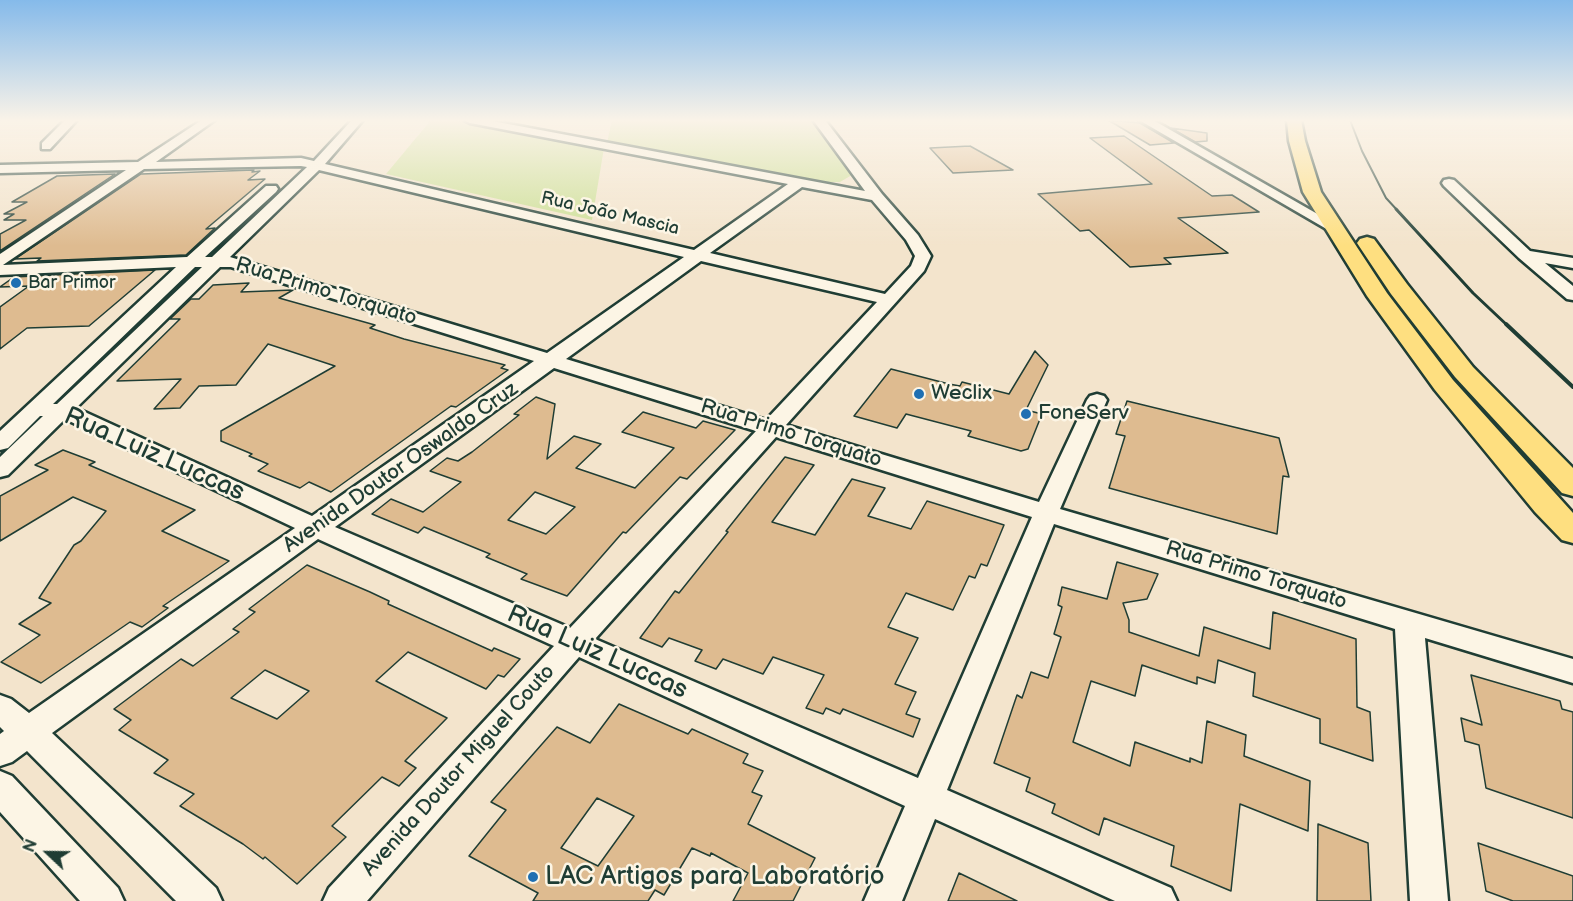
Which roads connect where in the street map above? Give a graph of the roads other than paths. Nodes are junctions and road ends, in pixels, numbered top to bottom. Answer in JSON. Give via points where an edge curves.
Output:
{"nodes":[{"id":1,"x":145,"y":162,"type":"edge"},
{"id":2,"x":694,"y":162,"type":"edge"},
{"id":3,"x":851,"y":162,"type":"edge"},
{"id":4,"x":1219,"y":162,"type":"edge"},
{"id":5,"x":1303,"y":162,"type":"edge"},
{"id":6,"x":1323,"y":162,"type":"edge"},
{"id":7,"x":309,"y":164,"type":"junction"},
{"id":8,"x":139,"y":166,"type":"junction"},
{"id":9,"x":0,"y":169,"type":"edge"},
{"id":10,"x":800,"y":182,"type":"junction"},
{"id":11,"x":1449,"y":183,"type":"dead end"},
{"id":12,"x":877,"y":197,"type":"junction"},
{"id":13,"x":1335,"y":228,"type":"junction"},
{"id":14,"x":1524,"y":254,"type":"junction"},
{"id":15,"x":700,"y":255,"type":"junction"},
{"id":16,"x":0,"y":261,"type":"edge"},
{"id":17,"x":191,"y":262,"type":"junction"},
{"id":18,"x":218,"y":262,"type":"junction"},
{"id":19,"x":1573,"y":263,"type":"edge"},
{"id":20,"x":0,"y":270,"type":"edge"},
{"id":21,"x":1573,"y":295,"type":"edge"},
{"id":22,"x":888,"y":300,"type":"junction"},
{"id":23,"x":552,"y":360,"type":"junction"},
{"id":24,"x":1097,"y":400,"type":"dead end"},
{"id":25,"x":50,"y":410,"type":"junction"},
{"id":26,"x":772,"y":428,"type":"junction"},
{"id":27,"x":0,"y":442,"type":"edge"},
{"id":28,"x":0,"y":470,"type":"edge"},
{"id":29,"x":1573,"y":486,"type":"edge"},
{"id":30,"x":1046,"y":513,"type":"junction"},
{"id":31,"x":316,"y":528,"type":"junction"},
{"id":32,"x":1573,"y":532,"type":"edge"},
{"id":33,"x":1410,"y":622,"type":"junction"},
{"id":34,"x":574,"y":643,"type":"junction"},
{"id":35,"x":1573,"y":671,"type":"edge"},
{"id":36,"x":0,"y":708,"type":"edge"},
{"id":37,"x":29,"y":732,"type":"junction"},
{"id":38,"x":0,"y":752,"type":"edge"},
{"id":39,"x":0,"y":787,"type":"edge"},
{"id":40,"x":924,"y":798,"type":"junction"},
{"id":41,"x":105,"y":901,"type":"edge"},
{"id":42,"x":203,"y":901,"type":"edge"},
{"id":43,"x":342,"y":901,"type":"edge"},
{"id":44,"x":883,"y":901,"type":"edge"},
{"id":45,"x":1158,"y":901,"type":"edge"},
{"id":46,"x":1429,"y":901,"type":"edge"}],
"edges":[{"from":1,"to":8,"type":"street"},
{"from":2,"to":10,"type":"street"},
{"from":3,"to":12,"type":"street"},
{"from":4,"to":13,"type":"street"},
{"from":5,"to":13,"type":"main road","via":[[1312,192]]},
{"from":6,"to":29,"type":"main road","via":[[1350,219],[1399,289],[1464,372]]},
{"from":7,"to":8,"type":"street","name":"Rua João Mascia"},
{"from":7,"to":15,"type":"street","name":"Rua João Mascia"},
{"from":7,"to":17,"type":"street"},
{"from":7,"to":18,"type":"street"},
{"from":8,"to":9,"type":"street","name":"Rua João Mascia"},
{"from":8,"to":16,"type":"street"},
{"from":10,"to":12,"type":"street"},
{"from":10,"to":15,"type":"street","name":"Avenida Doutor Oswaldo Cruz"},
{"from":11,"to":14,"type":"street"},
{"from":12,"to":22,"type":"street","name":"Avenida Doutor Miguel Couto","via":[[913,238],[923,256],[918,268]]},
{"from":13,"to":32,"type":"main road","via":[[1378,296],[1444,385]]},
{"from":14,"to":19,"type":"street"},
{"from":14,"to":21,"type":"street"},
{"from":15,"to":22,"type":"street","name":"Rua João Mascia"},
{"from":15,"to":23,"type":"street","name":"Avenida Doutor Oswaldo Cruz"},
{"from":17,"to":18,"type":"street","name":"Rua Primo Torquato"},
{"from":17,"to":20,"type":"street","name":"Rua Primo Torquato"},
{"from":17,"to":25,"type":"street"},
{"from":18,"to":23,"type":"street","name":"Rua Primo Torquato","via":[[232,262]]},
{"from":18,"to":25,"type":"street"},
{"from":22,"to":26,"type":"street","name":"Avenida Doutor Miguel Couto"},
{"from":23,"to":26,"type":"street","name":"Rua Primo Torquato"},
{"from":23,"to":31,"type":"street","name":"Avenida Doutor Oswaldo Cruz"},
{"from":24,"to":30,"type":"street"},
{"from":25,"to":27,"type":"street"},
{"from":25,"to":28,"type":"street"},
{"from":25,"to":31,"type":"street","name":"Rua Luiz Luccas"},
{"from":26,"to":30,"type":"street","name":"Rua Primo Torquato"},
{"from":26,"to":34,"type":"street","name":"Avenida Doutor Miguel Couto"},
{"from":30,"to":33,"type":"street","name":"Rua Primo Torquato"},
{"from":30,"to":40,"type":"street"},
{"from":31,"to":34,"type":"street","name":"Rua Luiz Luccas"},
{"from":31,"to":37,"type":"street","name":"Avenida Doutor Oswaldo Cruz"},
{"from":33,"to":35,"type":"street","name":"Rua Primo Torquato"},
{"from":33,"to":46,"type":"street"},
{"from":34,"to":40,"type":"street","name":"Rua Luiz Luccas"},
{"from":34,"to":43,"type":"street","name":"Avenida Doutor Miguel Couto"},
{"from":36,"to":37,"type":"street"},
{"from":37,"to":38,"type":"street","name":"Avenida Doutor Oswaldo Cruz"},
{"from":37,"to":42,"type":"street"},
{"from":39,"to":41,"type":"street"},
{"from":40,"to":44,"type":"street"},
{"from":40,"to":45,"type":"street","name":"Rua Luiz Luccas"}]}
